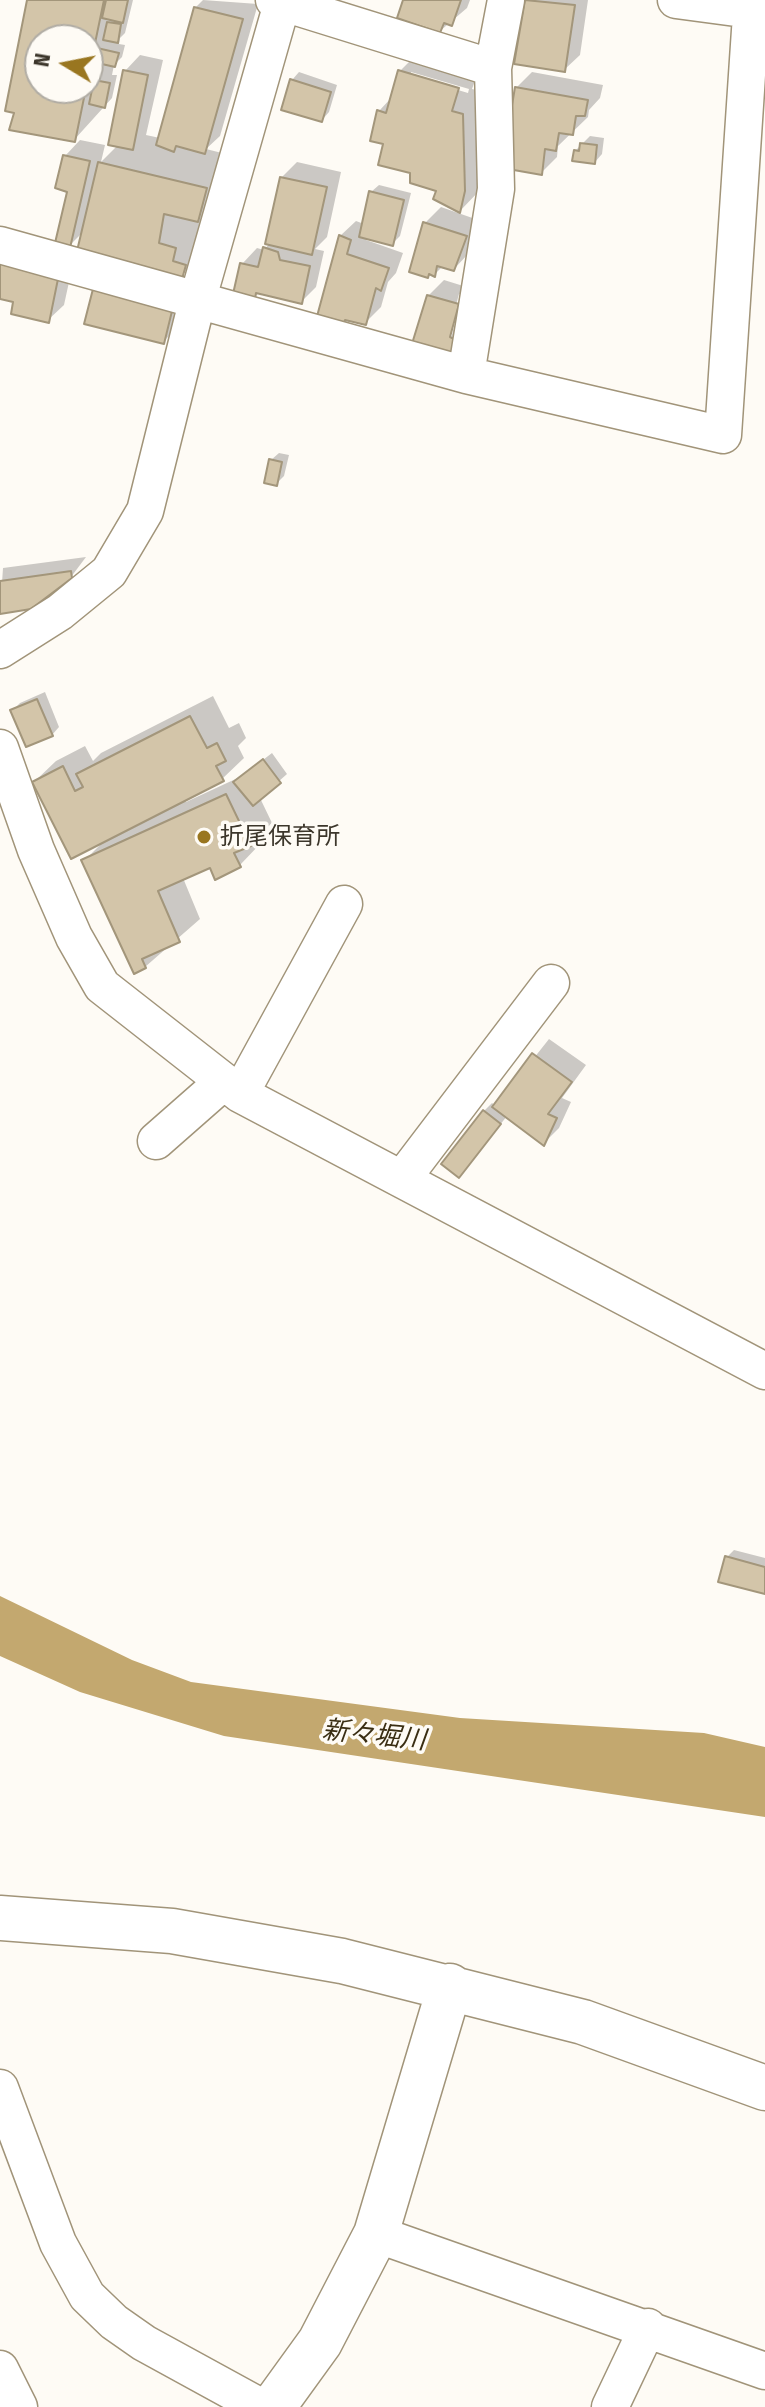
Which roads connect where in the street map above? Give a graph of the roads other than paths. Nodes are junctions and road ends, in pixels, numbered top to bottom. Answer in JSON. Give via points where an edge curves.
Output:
{"nodes":[{"id":1,"x":506,"y":0,"type":"edge"},
{"id":2,"x":676,"y":0,"type":"edge"},
{"id":3,"x":280,"y":1,"type":"edge"},
{"id":4,"x":752,"y":5,"type":"edge"},
{"id":5,"x":493,"y":68,"type":"junction"},
{"id":6,"x":755,"y":99,"type":"edge"},
{"id":7,"x":0,"y":245,"type":"edge"},
{"id":8,"x":198,"y":298,"type":"junction"},
{"id":9,"x":466,"y":375,"type":"junction"},
{"id":10,"x":0,"y":650,"type":"edge"},
{"id":11,"x":0,"y":748,"type":"edge"},
{"id":12,"x":12,"y":821,"type":"edge"},
{"id":13,"x":344,"y":904,"type":"dead end"},
{"id":14,"x":551,"y":983,"type":"dead end"},
{"id":15,"x":231,"y":1089,"type":"junction"},
{"id":16,"x":156,"y":1141,"type":"dead end"},
{"id":17,"x":402,"y":1179,"type":"junction"},
{"id":18,"x":765,"y":1371,"type":"edge"},
{"id":19,"x":0,"y":1918,"type":"edge"},
{"id":20,"x":450,"y":1986,"type":"junction"},
{"id":21,"x":0,"y":2088,"type":"edge"},
{"id":22,"x":765,"y":2088,"type":"edge"},
{"id":23,"x":376,"y":2234,"type":"junction"},
{"id":24,"x":648,"y":2327,"type":"junction"},
{"id":25,"x":0,"y":2369,"type":"edge"},
{"id":26,"x":765,"y":2371,"type":"edge"},
{"id":27,"x":19,"y":2407,"type":"edge"},
{"id":28,"x":261,"y":2407,"type":"edge"},
{"id":29,"x":273,"y":2407,"type":"edge"},
{"id":30,"x":610,"y":2407,"type":"edge"}],
"edges":[{"from":1,"to":5,"type":"street"},
{"from":2,"to":4,"type":"street"},
{"from":3,"to":5,"type":"street"},
{"from":3,"to":8,"type":"street"},
{"from":4,"to":6,"type":"street"},
{"from":5,"to":9,"type":"street","via":[[496,189]]},
{"from":6,"to":9,"type":"street","via":[[723,435]]},
{"from":7,"to":8,"type":"street"},
{"from":8,"to":9,"type":"street"},
{"from":8,"to":10,"type":"street","via":[[145,511],[109,572],[60,612]]},
{"from":11,"to":12,"type":"street"},
{"from":12,"to":15,"type":"street","via":[[102,986]]},
{"from":13,"to":15,"type":"street"},
{"from":14,"to":17,"type":"street"},
{"from":15,"to":16,"type":"street"},
{"from":15,"to":17,"type":"street"},
{"from":17,"to":18,"type":"street"},
{"from":19,"to":20,"type":"street","via":[[172,1931]]},
{"from":20,"to":22,"type":"street","via":[[583,2022]]},
{"from":20,"to":23,"type":"street"},
{"from":21,"to":28,"type":"street","via":[[58,2243],[87,2296],[144,2343]]},
{"from":23,"to":24,"type":"street"},
{"from":23,"to":29,"type":"street","via":[[320,2342]]},
{"from":24,"to":26,"type":"street"},
{"from":24,"to":30,"type":"street"},
{"from":25,"to":27,"type":"street"}]}
